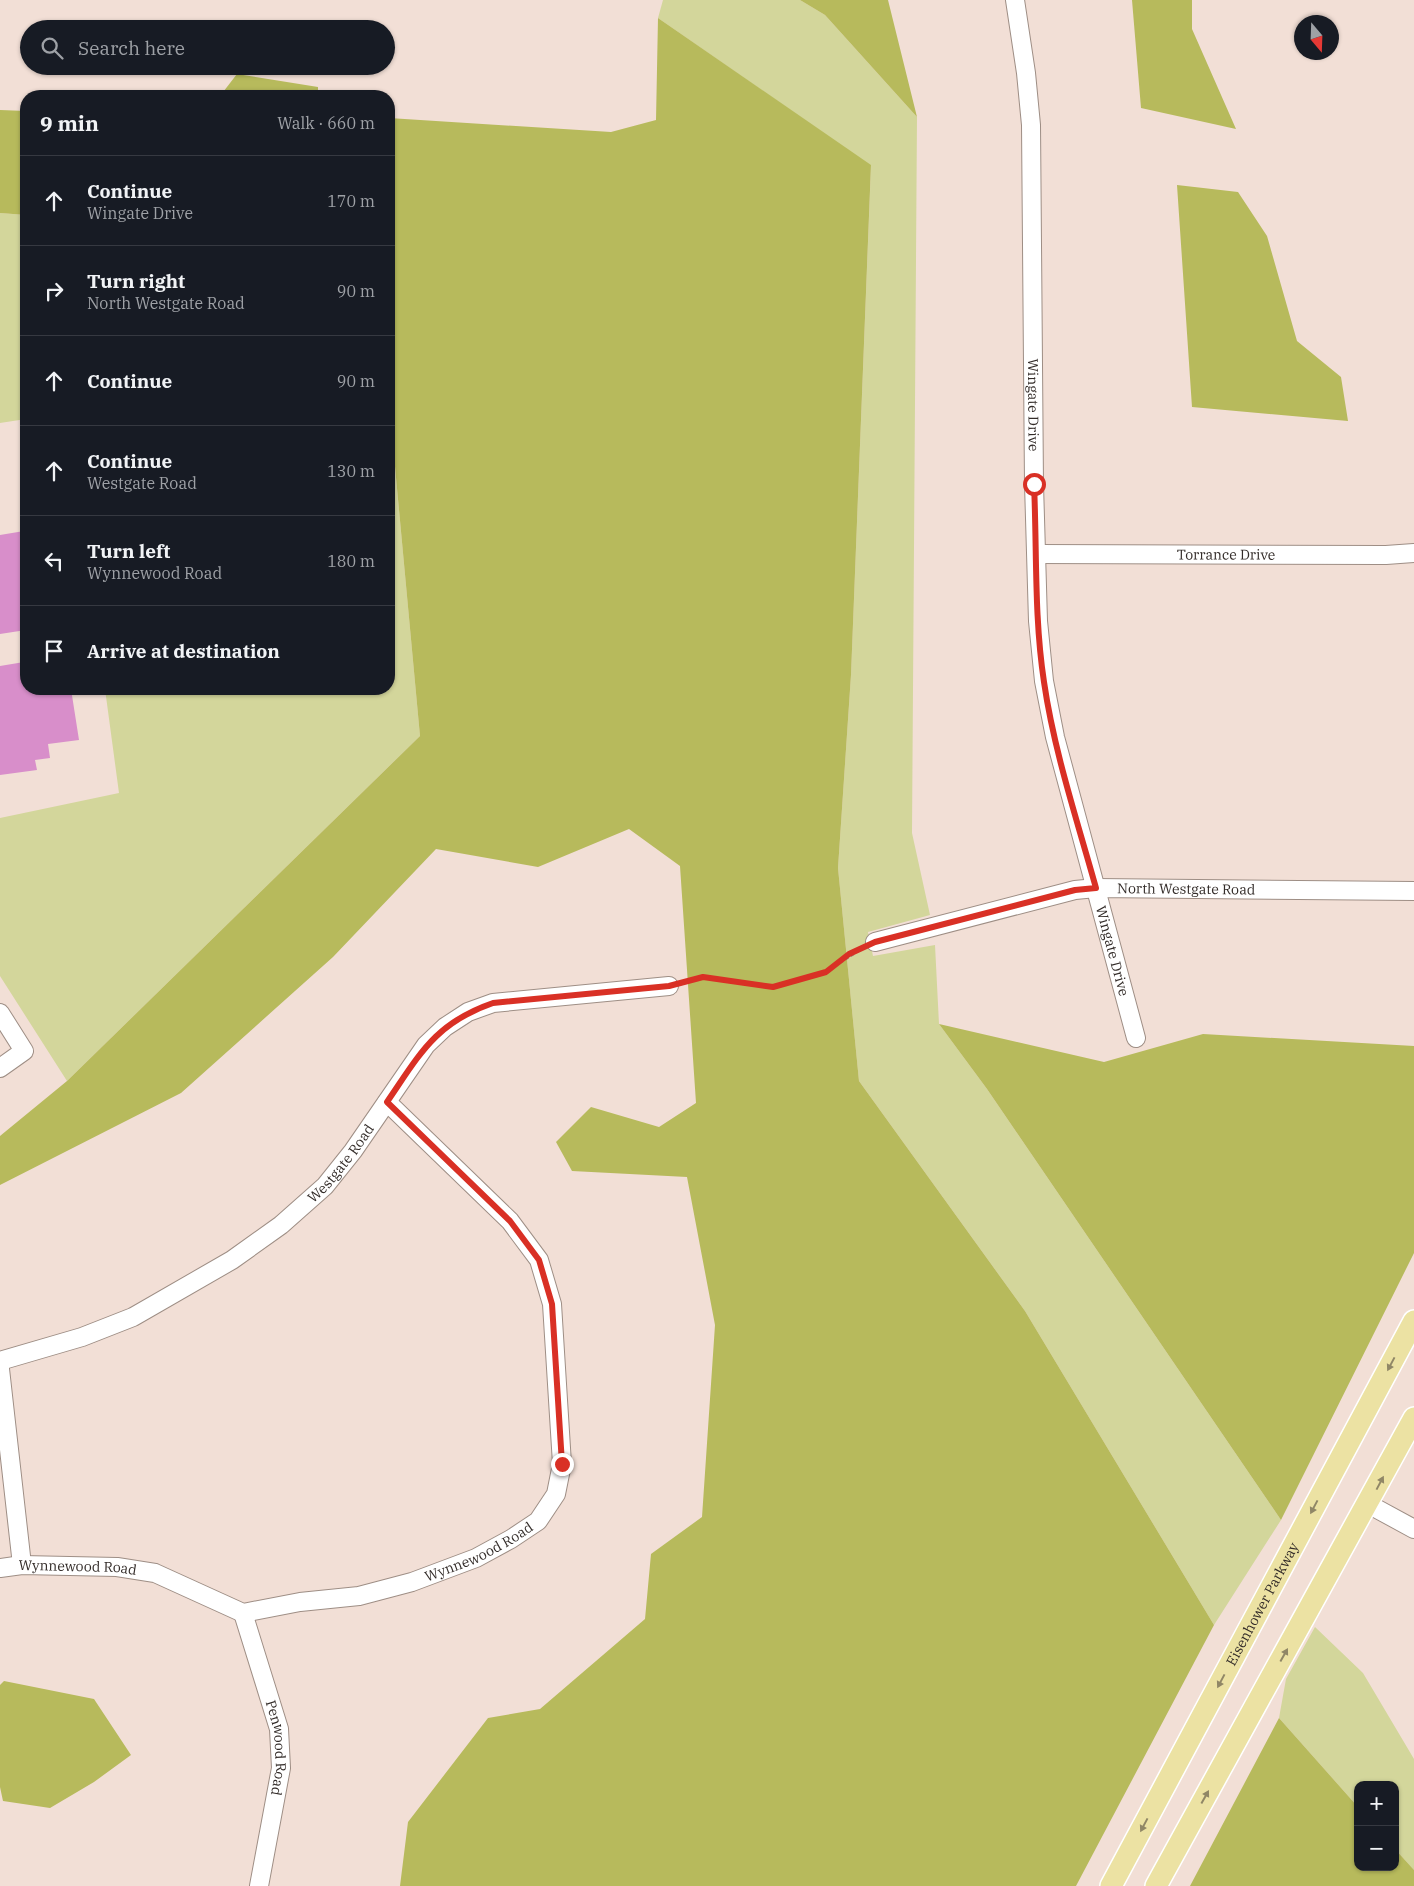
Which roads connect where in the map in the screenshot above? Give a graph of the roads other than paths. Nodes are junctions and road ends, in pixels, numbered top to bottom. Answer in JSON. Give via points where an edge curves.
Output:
{"nodes":[{"id":1,"x":1015,"y":0,"type":"edge"},
{"id":2,"x":1414,"y":553,"type":"edge"},
{"id":3,"x":1037,"y":554,"type":"junction"},
{"id":4,"x":1096,"y":888,"type":"junction"},
{"id":5,"x":1414,"y":890,"type":"edge"},
{"id":6,"x":875,"y":942,"type":"road end"},
{"id":7,"x":669,"y":986,"type":"road end"},
{"id":8,"x":0,"y":1013,"type":"edge"},
{"id":9,"x":1136,"y":1038,"type":"dead end"},
{"id":10,"x":0,"y":1068,"type":"edge"},
{"id":11,"x":387,"y":1102,"type":"junction"},
{"id":12,"x":1414,"y":1321,"type":"edge"},
{"id":13,"x":0,"y":1361,"type":"edge"},
{"id":14,"x":0,"y":1369,"type":"edge"},
{"id":15,"x":1414,"y":1418,"type":"edge"},
{"id":16,"x":1368,"y":1504,"type":"junction"},
{"id":17,"x":1414,"y":1529,"type":"edge"},
{"id":18,"x":22,"y":1566,"type":"junction"},
{"id":19,"x":0,"y":1568,"type":"edge"},
{"id":20,"x":243,"y":1612,"type":"junction"},
{"id":21,"x":259,"y":1886,"type":"edge"},
{"id":22,"x":1111,"y":1886,"type":"edge"},
{"id":23,"x":1156,"y":1886,"type":"edge"}],
"edges":[{"from":1,"to":3,"type":"street","name":"Wingate Drive","via":[[1030,125]]},
{"from":2,"to":3,"type":"street","name":"Torrance Drive"},
{"from":3,"to":4,"type":"street","name":"Wingate Drive","via":[[1038,621],[1044,681],[1055,737]]},
{"from":4,"to":5,"type":"street","name":"North Westgate Road"},
{"from":4,"to":6,"type":"street","name":"North Westgate Road","via":[[1075,890]]},
{"from":4,"to":9,"type":"street","name":"Wingate Drive"},
{"from":7,"to":11,"type":"street","name":"Westgate Road","via":[[493,1003],[468,1012],[426,1045]]},
{"from":8,"to":10,"type":"street","via":[[24,1051]]},
{"from":11,"to":13,"type":"street","name":"Westgate Road","via":[[326,1186],[281,1225],[232,1260],[133,1317],[82,1337]]},
{"from":11,"to":20,"type":"street","name":"Wynnewood Road","via":[[510,1221],[539,1260],[552,1304],[562,1464],[556,1494],[538,1521],[511,1539],[476,1558],[429,1576],[359,1596]]},
{"from":12,"to":22,"type":"main road","name":"Eisenhower Parkway","one_way":true},
{"from":14,"to":18,"type":"street"},
{"from":16,"to":15,"type":"main road","one_way":true},
{"from":16,"to":17,"type":"street"},
{"from":23,"to":16,"type":"main road","one_way":true},
{"from":18,"to":19,"type":"street","name":"Wynnewood Road"},
{"from":18,"to":20,"type":"street","name":"Wynnewood Road","via":[[116,1568],[155,1573]]},
{"from":20,"to":21,"type":"street","name":"Penwood Road","via":[[279,1729],[281,1768]]}]}
